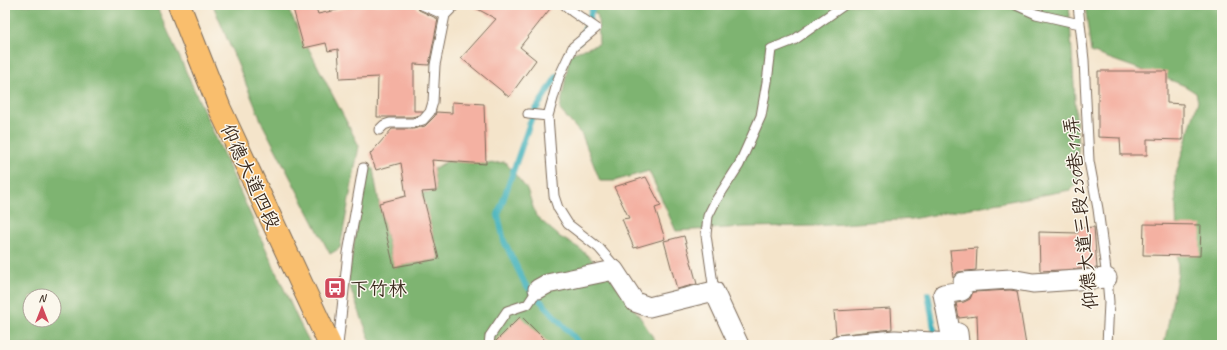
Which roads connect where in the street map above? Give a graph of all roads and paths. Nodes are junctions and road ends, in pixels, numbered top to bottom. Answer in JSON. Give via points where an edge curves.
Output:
{"nodes":[{"id":1,"x":179,"y":5,"type":"edge"},
{"id":2,"x":422,"y":5,"type":"edge"},
{"id":3,"x":455,"y":5,"type":"edge"},
{"id":4,"x":565,"y":5,"type":"edge"},
{"id":5,"x":844,"y":5,"type":"edge"},
{"id":6,"x":1016,"y":5,"type":"edge"},
{"id":7,"x":1078,"y":5,"type":"edge"},
{"id":8,"x":446,"y":15,"type":"junction"},
{"id":9,"x":1080,"y":24,"type":"junction"},
{"id":10,"x":528,"y":114,"type":"dead end"},
{"id":11,"x":545,"y":115,"type":"junction"},
{"id":12,"x":379,"y":130,"type":"dead end"},
{"id":13,"x":363,"y":168,"type":"dead end"},
{"id":14,"x":1108,"y":278,"type":"junction"},
{"id":15,"x":714,"y":291,"type":"junction"},
{"id":16,"x":533,"y":296,"type":"joint"},
{"id":17,"x":634,"y":302,"type":"junction"},
{"id":18,"x":330,"y":345,"type":"edge"},
{"id":19,"x":338,"y":345,"type":"edge"},
{"id":20,"x":489,"y":345,"type":"edge"},
{"id":21,"x":739,"y":345,"type":"edge"},
{"id":22,"x":838,"y":345,"type":"edge"},
{"id":23,"x":1107,"y":345,"type":"edge"}],
"edges":[{"from":1,"to":18,"type":"main road","name":"仰德大道四段","via":[[220,109]]},
{"from":2,"to":8,"type":"lane"},
{"from":3,"to":8,"type":"lane"},
{"from":4,"to":11,"type":"lane","via":[[596,28],[573,47]]},
{"from":5,"to":15,"type":"lane","via":[[794,40],[771,50],[761,116],[739,165],[708,216],[706,235]]},
{"from":6,"to":9,"type":"lane","via":[[1036,14]]},
{"from":7,"to":9,"type":"lane","name":"仰德大道三段250巷11弄"},
{"from":8,"to":12,"type":"lane","via":[[435,65],[430,112],[423,120],[413,123],[390,123]]},
{"from":9,"to":14,"type":"lane","name":"仰德大道三段250巷11弄","via":[[1089,161]]},
{"from":10,"to":11,"type":"lane"},
{"from":11,"to":17,"type":"lane","via":[[554,196],[558,208],[568,224],[598,248],[619,271]]},
{"from":13,"to":19,"type":"lane","via":[[348,253]]},
{"from":14,"to":22,"type":"street","via":[[1033,283],[1011,279],[964,282],[962,291],[943,294],[950,330],[958,333],[959,342],[895,340]]},
{"from":14,"to":23,"type":"lane","name":"仰德大道三段250巷11弄"},
{"from":15,"to":17,"type":"street","via":[[649,307]]},
{"from":15,"to":21,"type":"street"},
{"from":16,"to":17,"type":"street","via":[[547,284],[614,270]]},
{"from":16,"to":20,"type":"lane","via":[[507,311],[490,336]]}]}
